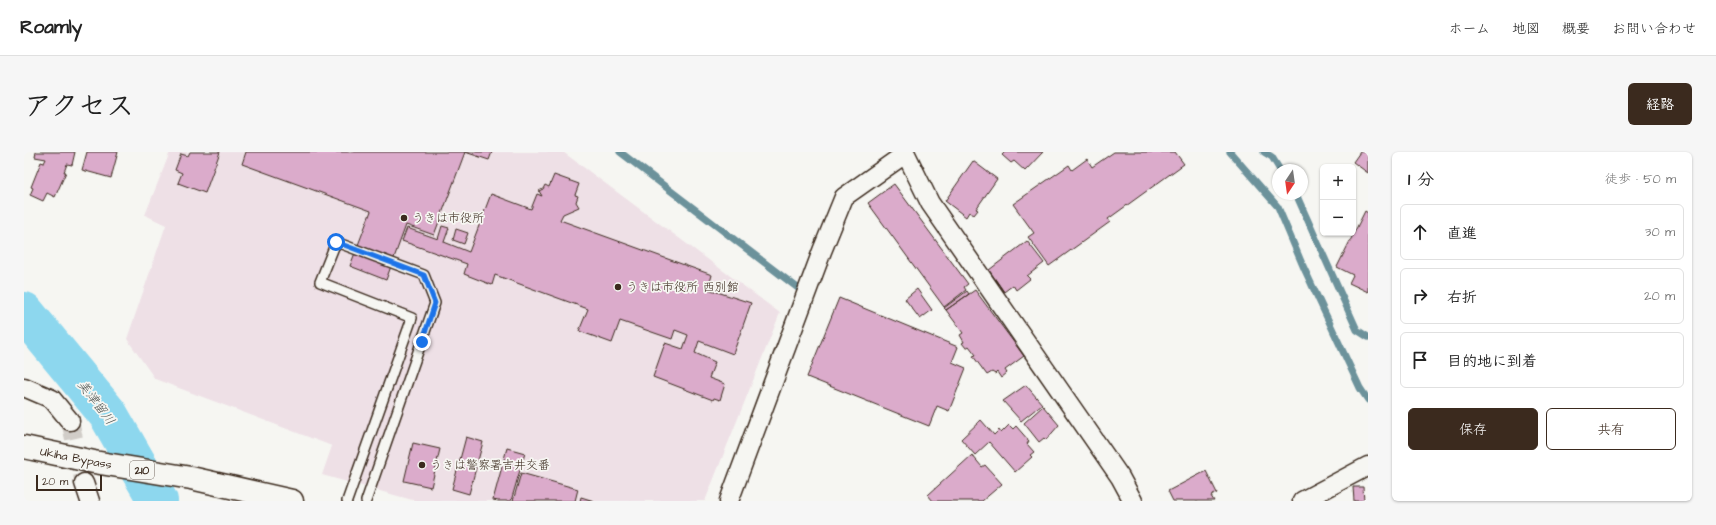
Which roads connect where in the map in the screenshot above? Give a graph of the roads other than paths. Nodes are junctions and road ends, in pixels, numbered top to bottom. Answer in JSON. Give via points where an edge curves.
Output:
{"nodes":[{"id":1,"x":905,"y":153,"type":"edge"},
{"id":2,"x":24,"y":387,"type":"edge"},
{"id":3,"x":70,"y":421,"type":"tunnel mouth"},
{"id":4,"x":24,"y":447,"type":"edge"},
{"id":5,"x":1368,"y":466,"type":"edge"},
{"id":6,"x":84,"y":483,"type":"tunnel mouth"},
{"id":7,"x":1305,"y":500,"type":"edge"},
{"id":8,"x":90,"y":501,"type":"edge"},
{"id":9,"x":292,"y":501,"type":"edge"},
{"id":10,"x":347,"y":501,"type":"edge"},
{"id":11,"x":366,"y":501,"type":"edge"},
{"id":12,"x":729,"y":501,"type":"edge"},
{"id":13,"x":1133,"y":501,"type":"edge"}],
"edges":[{"from":1,"to":12,"type":"street","via":[[844,197]]},
{"from":1,"to":13,"type":"street","via":[[930,202],[1116,470]]},
{"from":2,"to":3,"type":"street","via":[[52,399]]},
{"from":4,"to":9,"type":"highway","name":"Ukiha Bypass","number":"210","via":[[190,478]]},
{"from":5,"to":7,"type":"street"},
{"from":6,"to":8,"type":"street"},
{"from":10,"to":11,"type":"lane","via":[[412,318],[320,282],[336,242],[424,275],[435,303]]}]}
